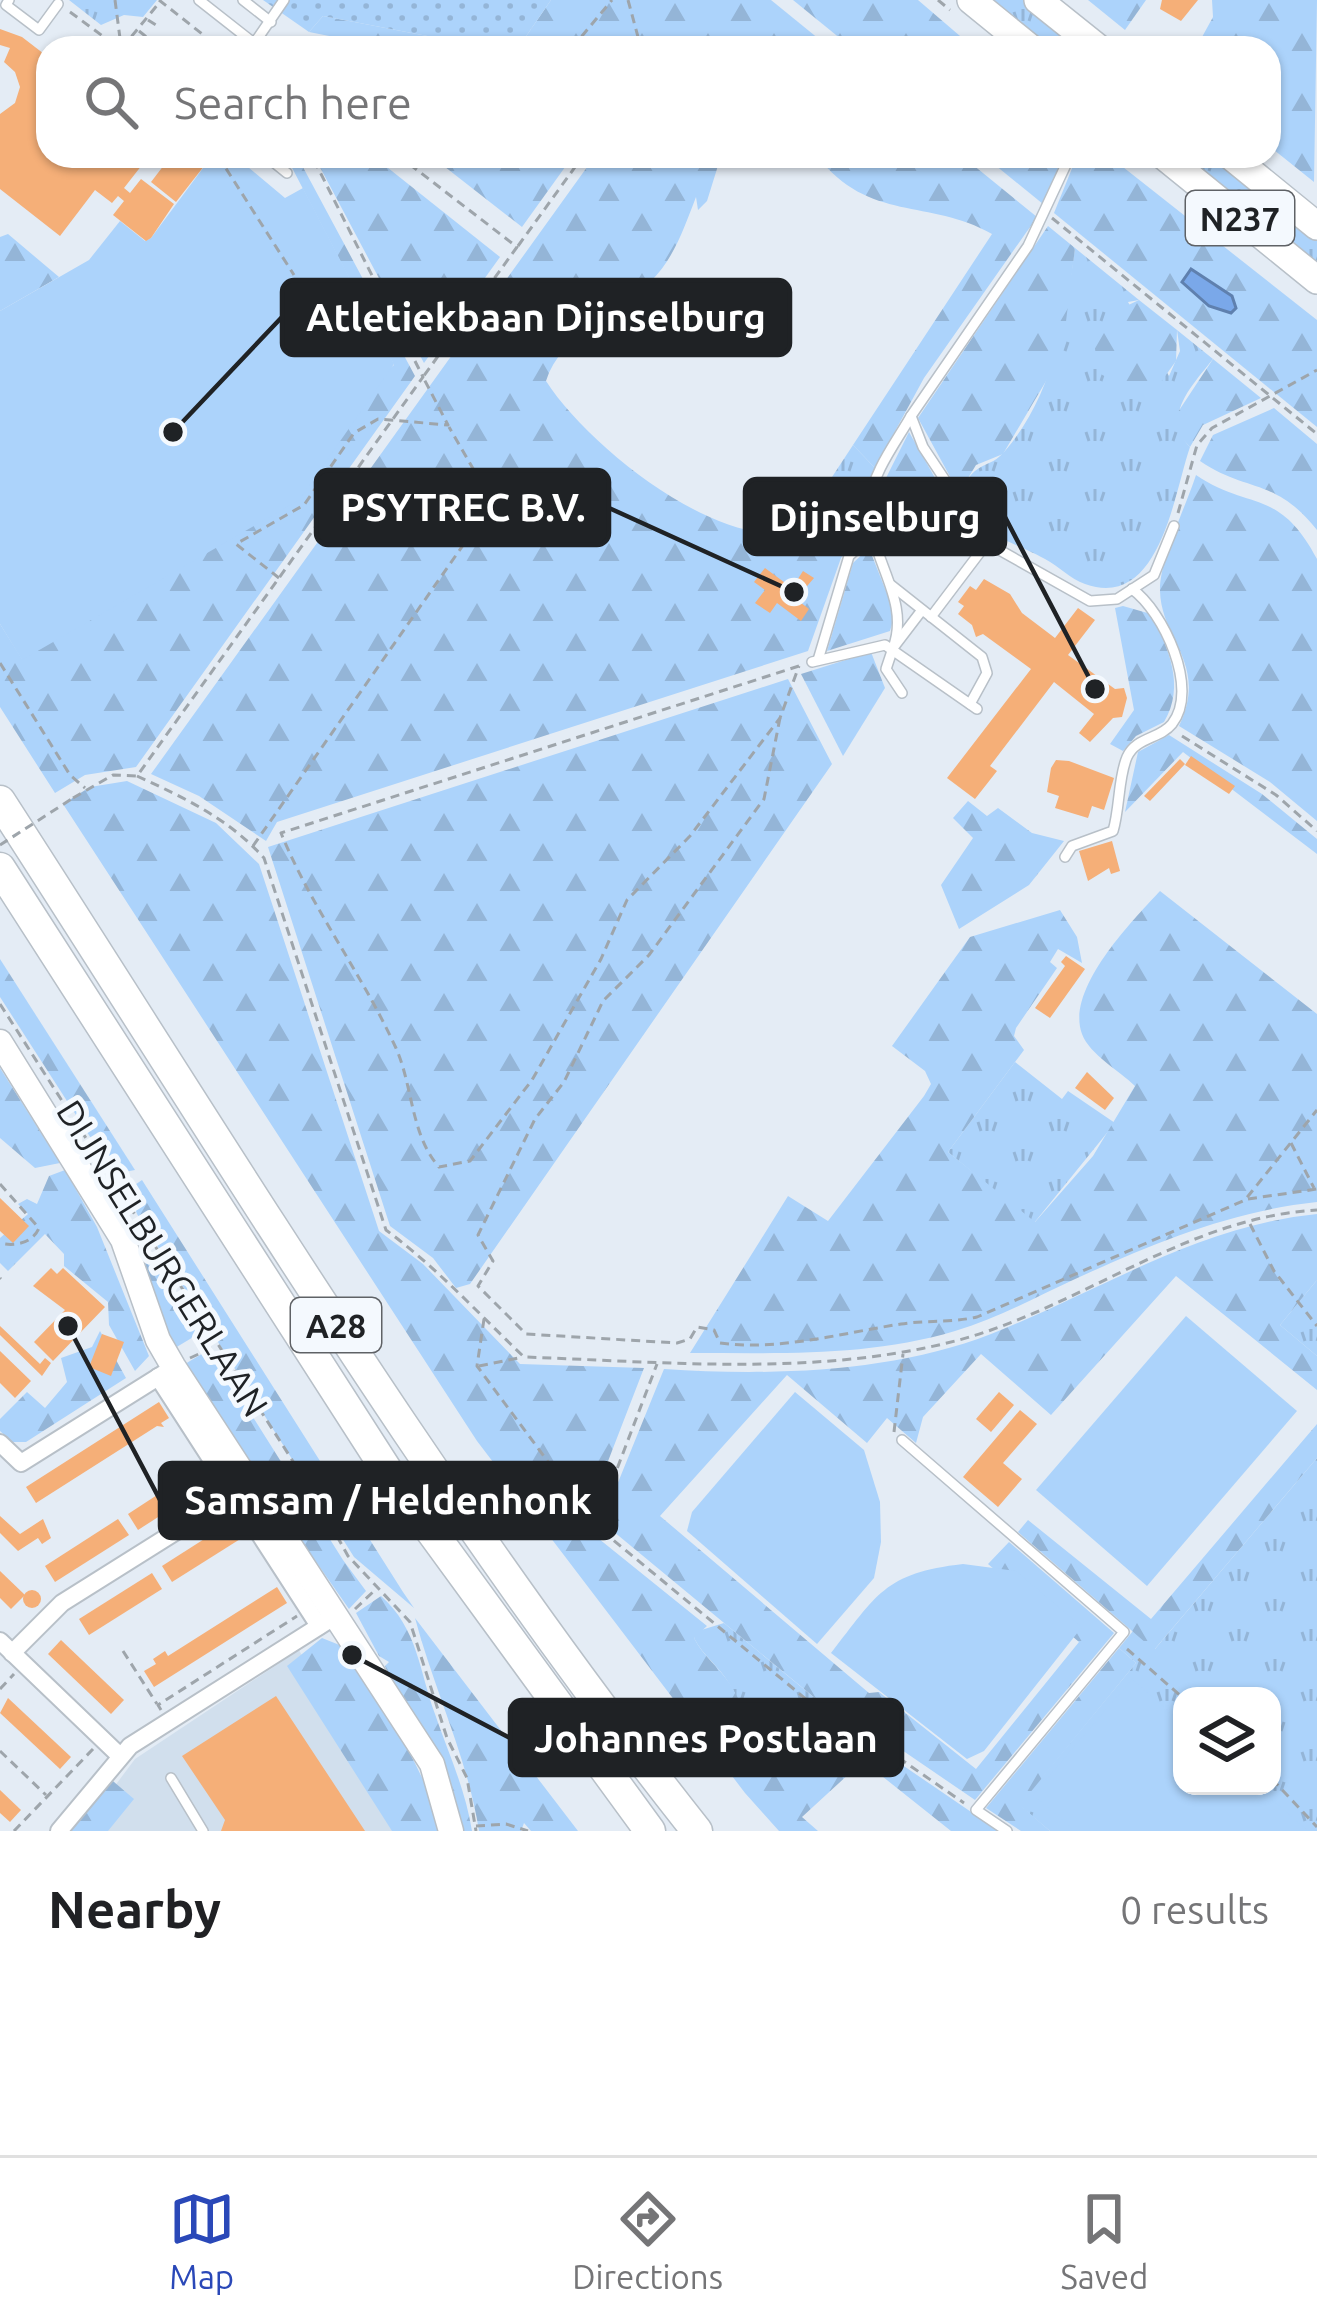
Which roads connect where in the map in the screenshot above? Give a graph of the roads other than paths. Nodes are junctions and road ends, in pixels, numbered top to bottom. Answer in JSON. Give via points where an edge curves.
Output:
{"nodes":[{"id":1,"x":9,"y":0,"type":"edge"},
{"id":2,"x":199,"y":0,"type":"edge"},
{"id":3,"x":244,"y":0,"type":"edge"},
{"id":4,"x":284,"y":0,"type":"edge"},
{"id":5,"x":971,"y":0,"type":"edge"},
{"id":6,"x":1038,"y":0,"type":"edge"},
{"id":7,"x":58,"y":1,"type":"edge"},
{"id":8,"x":271,"y":22,"type":"junction"},
{"id":9,"x":241,"y":36,"type":"edge"},
{"id":10,"x":260,"y":36,"type":"edge"},
{"id":11,"x":1015,"y":36,"type":"edge"},
{"id":12,"x":1098,"y":36,"type":"edge"},
{"id":13,"x":281,"y":168,"type":"edge"},
{"id":14,"x":1065,"y":168,"type":"edge"},
{"id":15,"x":1178,"y":168,"type":"edge"},
{"id":16,"x":1246,"y":168,"type":"edge"},
{"id":17,"x":287,"y":173,"type":"dead end"},
{"id":18,"x":1317,"y":226,"type":"edge"},
{"id":19,"x":1317,"y":280,"type":"edge"},
{"id":20,"x":911,"y":416,"type":"junction"},
{"id":21,"x":1174,"y":526,"type":"road end"},
{"id":22,"x":871,"y":536,"type":"junction"},
{"id":23,"x":986,"y":543,"type":"junction"},
{"id":24,"x":889,"y":584,"type":"junction"},
{"id":25,"x":1132,"y":589,"type":"junction"},
{"id":26,"x":927,"y":613,"type":"junction"},
{"id":27,"x":893,"y":648,"type":"junction"},
{"id":28,"x":902,"y":693,"type":"dead end"},
{"id":29,"x":0,"y":801,"type":"edge"},
{"id":30,"x":1064,"y":857,"type":"dead end"},
{"id":31,"x":0,"y":868,"type":"edge"},
{"id":32,"x":0,"y":1042,"type":"edge"},
{"id":33,"x":165,"y":1371,"type":"junction"},
{"id":34,"x":902,"y":1440,"type":"road end"},
{"id":35,"x":0,"y":1443,"type":"edge"},
{"id":36,"x":234,"y":1495,"type":"junction"},
{"id":37,"x":328,"y":1620,"type":"junction"},
{"id":38,"x":6,"y":1647,"type":"edge"},
{"id":39,"x":120,"y":1756,"type":"junction"},
{"id":40,"x":171,"y":1778,"type":"dead end"},
{"id":41,"x":468,"y":1829,"type":"edge"},
{"id":42,"x":59,"y":1831,"type":"edge"},
{"id":43,"x":203,"y":1831,"type":"edge"},
{"id":44,"x":650,"y":1831,"type":"edge"},
{"id":45,"x":698,"y":1831,"type":"edge"},
{"id":46,"x":1007,"y":1831,"type":"edge"}],
"edges":[{"from":1,"to":7,"type":"lane","via":[[5,5],[39,30]]},
{"from":2,"to":9,"type":"lane"},
{"from":3,"to":8,"type":"lane"},
{"from":4,"to":8,"type":"lane"},
{"from":5,"to":11,"type":"main road"},
{"from":6,"to":12,"type":"main road"},
{"from":8,"to":10,"type":"lane"},
{"from":13,"to":17,"type":"lane"},
{"from":14,"to":20,"type":"lane","via":[[1046,213]]},
{"from":15,"to":19,"type":"main road","number":"N237"},
{"from":16,"to":18,"type":"main road","number":"N237"},
{"from":20,"to":22,"type":"lane","via":[[870,497]]},
{"from":20,"to":23,"type":"lane"},
{"from":21,"to":25,"type":"lane","via":[[1154,575]]},
{"from":22,"to":24,"type":"lane"},
{"from":22,"to":27,"type":"lane","via":[[849,556],[815,661],[869,645]]},
{"from":23,"to":25,"type":"lane","via":[[1090,601]]},
{"from":23,"to":26,"type":"lane"},
{"from":24,"to":26,"type":"lane"},
{"from":24,"to":27,"type":"lane","via":[[900,610]]},
{"from":25,"to":30,"type":"lane","via":[[1154,605],[1171,642],[1179,708],[1171,726],[1126,759],[1113,831]]},
{"from":26,"to":27,"type":"lane"},
{"from":26,"to":27,"type":"lane","via":[[982,657],[987,674],[974,707]]},
{"from":27,"to":28,"type":"lane","via":[[886,669]]},
{"from":29,"to":45,"type":"highway","number":"A28","via":[[400,1425]]},
{"from":31,"to":44,"type":"highway","number":"A28","via":[[388,1472]]},
{"from":32,"to":33,"type":"main road","name":"DIJNSELBURGERLAAN","via":[[123,1240]]},
{"from":33,"to":35,"type":"street","via":[[21,1463]]},
{"from":33,"to":36,"type":"street","name":"DIJNSELBURGERLAAN"},
{"from":33,"to":37,"type":"main road","name":"DIJNSELBURGERLAAN"},
{"from":34,"to":46,"type":"lane","via":[[1124,1632],[976,1810]]},
{"from":36,"to":37,"type":"street","name":"DIJNSELBURGERLAAN","via":[[308,1609]]},
{"from":36,"to":38,"type":"street"},
{"from":37,"to":39,"type":"street"},
{"from":37,"to":41,"type":"main road","name":"DIJNSELBURGERLAAN","via":[[433,1764]]},
{"from":38,"to":39,"type":"street"},
{"from":39,"to":42,"type":"street"},
{"from":40,"to":43,"type":"lane"}]}
